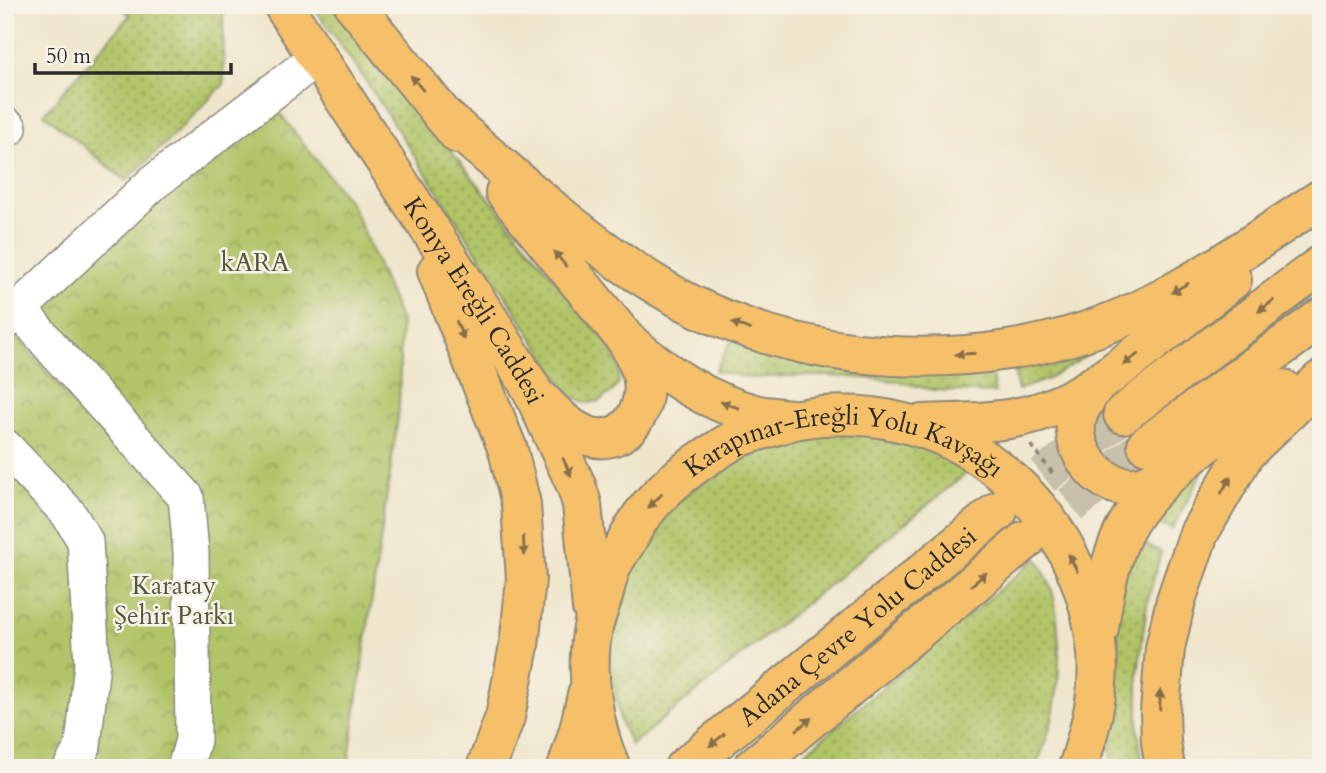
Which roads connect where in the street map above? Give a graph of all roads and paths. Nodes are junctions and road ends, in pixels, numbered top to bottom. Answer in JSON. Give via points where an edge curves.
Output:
{"nodes":[{"id":1,"x":283,"y":5,"type":"edge"},
{"id":2,"x":354,"y":5,"type":"edge"},
{"id":3,"x":318,"y":57,"type":"junction"},
{"id":4,"x":443,"y":116,"type":"junction"},
{"id":5,"x":408,"y":198,"type":"junction"},
{"id":6,"x":1321,"y":199,"type":"edge"},
{"id":7,"x":1321,"y":212,"type":"edge"},
{"id":8,"x":1321,"y":265,"type":"edge"},
{"id":9,"x":12,"y":316,"type":"edge"},
{"id":10,"x":1321,"y":318,"type":"edge"},
{"id":11,"x":627,"y":341,"type":"junction"},
{"id":12,"x":1321,"y":362,"type":"edge"},
{"id":13,"x":1321,"y":380,"type":"edge"},
{"id":14,"x":1095,"y":385,"type":"junction"},
{"id":15,"x":530,"y":388,"type":"junction"},
{"id":16,"x":1123,"y":414,"type":"tunnel mouth"},
{"id":17,"x":796,"y":419,"type":"junction"},
{"id":18,"x":910,"y":424,"type":"junction"},
{"id":19,"x":5,"y":447,"type":"edge"},
{"id":20,"x":1159,"y":460,"type":"junction"},
{"id":21,"x":998,"y":511,"type":"tunnel mouth"},
{"id":22,"x":1026,"y":540,"type":"tunnel mouth"},
{"id":23,"x":594,"y":624,"type":"junction"},
{"id":24,"x":1096,"y":645,"type":"junction"},
{"id":25,"x":590,"y":680,"type":"junction"},
{"id":26,"x":71,"y":768,"type":"edge"},
{"id":27,"x":185,"y":768,"type":"edge"},
{"id":28,"x":486,"y":768,"type":"edge"},
{"id":29,"x":567,"y":768,"type":"edge"},
{"id":30,"x":611,"y":768,"type":"edge"},
{"id":31,"x":684,"y":768,"type":"edge"},
{"id":32,"x":752,"y":768,"type":"edge"},
{"id":33,"x":1078,"y":768,"type":"edge"},
{"id":34,"x":1164,"y":768,"type":"edge"}],
"edges":[{"from":1,"to":3,"type":"highway","name":"Konya Ereğli Caddesi"},
{"from":4,"to":2,"type":"highway","one_way":true},
{"from":3,"to":5,"type":"highway","name":"Konya Ereğli Caddesi"},
{"from":3,"to":9,"type":"lane","via":[[153,183]]},
{"from":6,"to":4,"type":"highway","one_way":true,"via":[[1161,299],[1094,328],[1006,349],[895,357],[776,338],[659,287],[606,252]]},
{"from":11,"to":4,"type":"highway","one_way":true},
{"from":5,"to":15,"type":"highway","name":"Konya Ereğli Caddesi"},
{"from":5,"to":28,"type":"highway","one_way":true,"via":[[508,450],[521,504],[526,579],[519,646],[505,717]]},
{"from":7,"to":14,"type":"highway","one_way":true},
{"from":8,"to":16,"type":"highway","one_way":true},
{"from":9,"to":27,"type":"lane","via":[[54,350],[186,497],[193,740]]},
{"from":10,"to":20,"type":"highway"},
{"from":11,"to":15,"type":"highway","via":[[642,372],[645,396],[638,416],[610,438],[590,437],[569,426]]},
{"from":17,"to":11,"type":"highway","one_way":true,"via":[[761,415],[696,391]]},
{"from":12,"to":20,"type":"highway","via":[[1190,456]]},
{"from":34,"to":13,"type":"highway","one_way":true,"via":[[1160,712],[1165,648],[1199,533],[1245,453]]},
{"from":14,"to":18,"type":"highway","via":[[1070,400],[1019,417]]},
{"from":14,"to":20,"type":"highway","via":[[1077,419],[1076,438],[1100,476],[1116,486],[1148,484]]},
{"from":15,"to":23,"type":"highway","name":"Konya Ereğli Caddesi","one_way":true,"via":[[582,504]]},
{"from":17,"to":18,"type":"highway","name":"Karapınar-Ereğli Yolu Kavşağı","via":[[853,415]]},
{"from":17,"to":23,"type":"highway","name":"Karapınar-Ereğli Yolu Kavşağı","one_way":true,"via":[[738,438],[686,470],[643,513],[612,566]]},
{"from":24,"to":18,"type":"highway","name":"Karapınar-Ereğli Yolu Kavşağı","one_way":true,"via":[[1078,571],[1038,506],[980,455]]},
{"from":19,"to":26,"type":"lane","via":[[68,513],[85,541],[92,663],[83,746]]},
{"from":20,"to":24,"type":"highway","via":[[1112,560]]},
{"from":21,"to":31,"type":"highway","name":"Adana Çevre Yolu Caddesi","one_way":true},
{"from":32,"to":22,"type":"highway","name":"Adana Çevre Yolu Caddesi","one_way":true},
{"from":23,"to":25,"type":"highway","name":"Karapınar-Ereğli Yolu Kavşağı"},
{"from":24,"to":33,"type":"highway","name":"Karapınar-Ereğli Yolu Kavşağı","via":[[1092,725]]},
{"from":25,"to":29,"type":"highway"},
{"from":25,"to":30,"type":"highway","name":"Karapınar-Ereğli Yolu Kavşağı","via":[[599,734]]}]}
